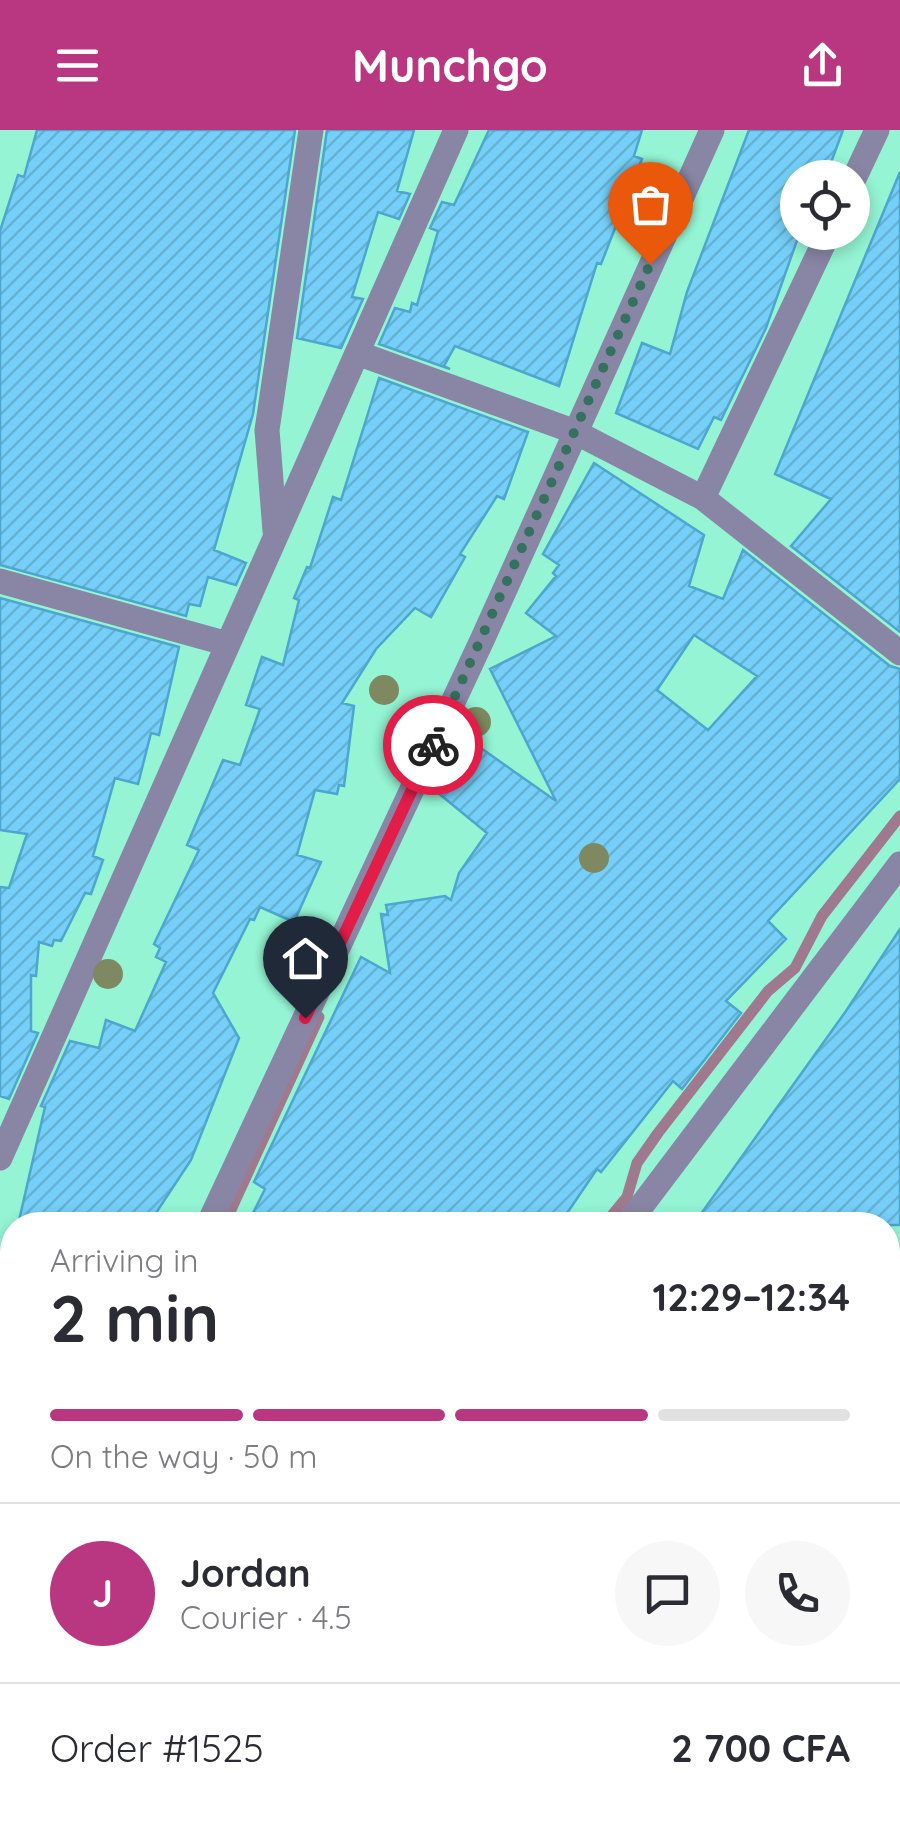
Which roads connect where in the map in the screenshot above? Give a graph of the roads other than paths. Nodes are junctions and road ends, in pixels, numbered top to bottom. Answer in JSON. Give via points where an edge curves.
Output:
{"nodes":[{"id":1,"x":311,"y":130,"type":"edge"},
{"id":2,"x":456,"y":130,"type":"edge"},
{"id":3,"x":712,"y":130,"type":"edge"},
{"id":4,"x":877,"y":130,"type":"edge"},
{"id":5,"x":863,"y":160,"type":"edge"},
{"id":6,"x":820,"y":250,"type":"edge"},
{"id":7,"x":357,"y":353,"type":"junction"},
{"id":8,"x":573,"y":431,"type":"junction"},
{"id":9,"x":702,"y":498,"type":"junction"},
{"id":10,"x":276,"y":537,"type":"junction"},
{"id":11,"x":0,"y":581,"type":"edge"},
{"id":12,"x":228,"y":644,"type":"junction"},
{"id":13,"x":900,"y":653,"type":"edge"},
{"id":14,"x":900,"y":864,"type":"edge"},
{"id":15,"x":0,"y":1158,"type":"edge"},
{"id":16,"x":214,"y":1212,"type":"edge"},
{"id":17,"x":637,"y":1212,"type":"edge"}],
"edges":[{"from":1,"to":10,"type":"street","via":[[266,430]]},
{"from":2,"to":7,"type":"street"},
{"from":3,"to":8,"type":"street"},
{"from":4,"to":5,"type":"street"},
{"from":6,"to":9,"type":"street"},
{"from":7,"to":8,"type":"street"},
{"from":7,"to":10,"type":"street"},
{"from":8,"to":9,"type":"street"},
{"from":8,"to":16,"type":"street","via":[[484,638]]},
{"from":9,"to":13,"type":"street"},
{"from":10,"to":12,"type":"street"},
{"from":11,"to":12,"type":"street"},
{"from":12,"to":15,"type":"street"},
{"from":14,"to":17,"type":"street"}]}
